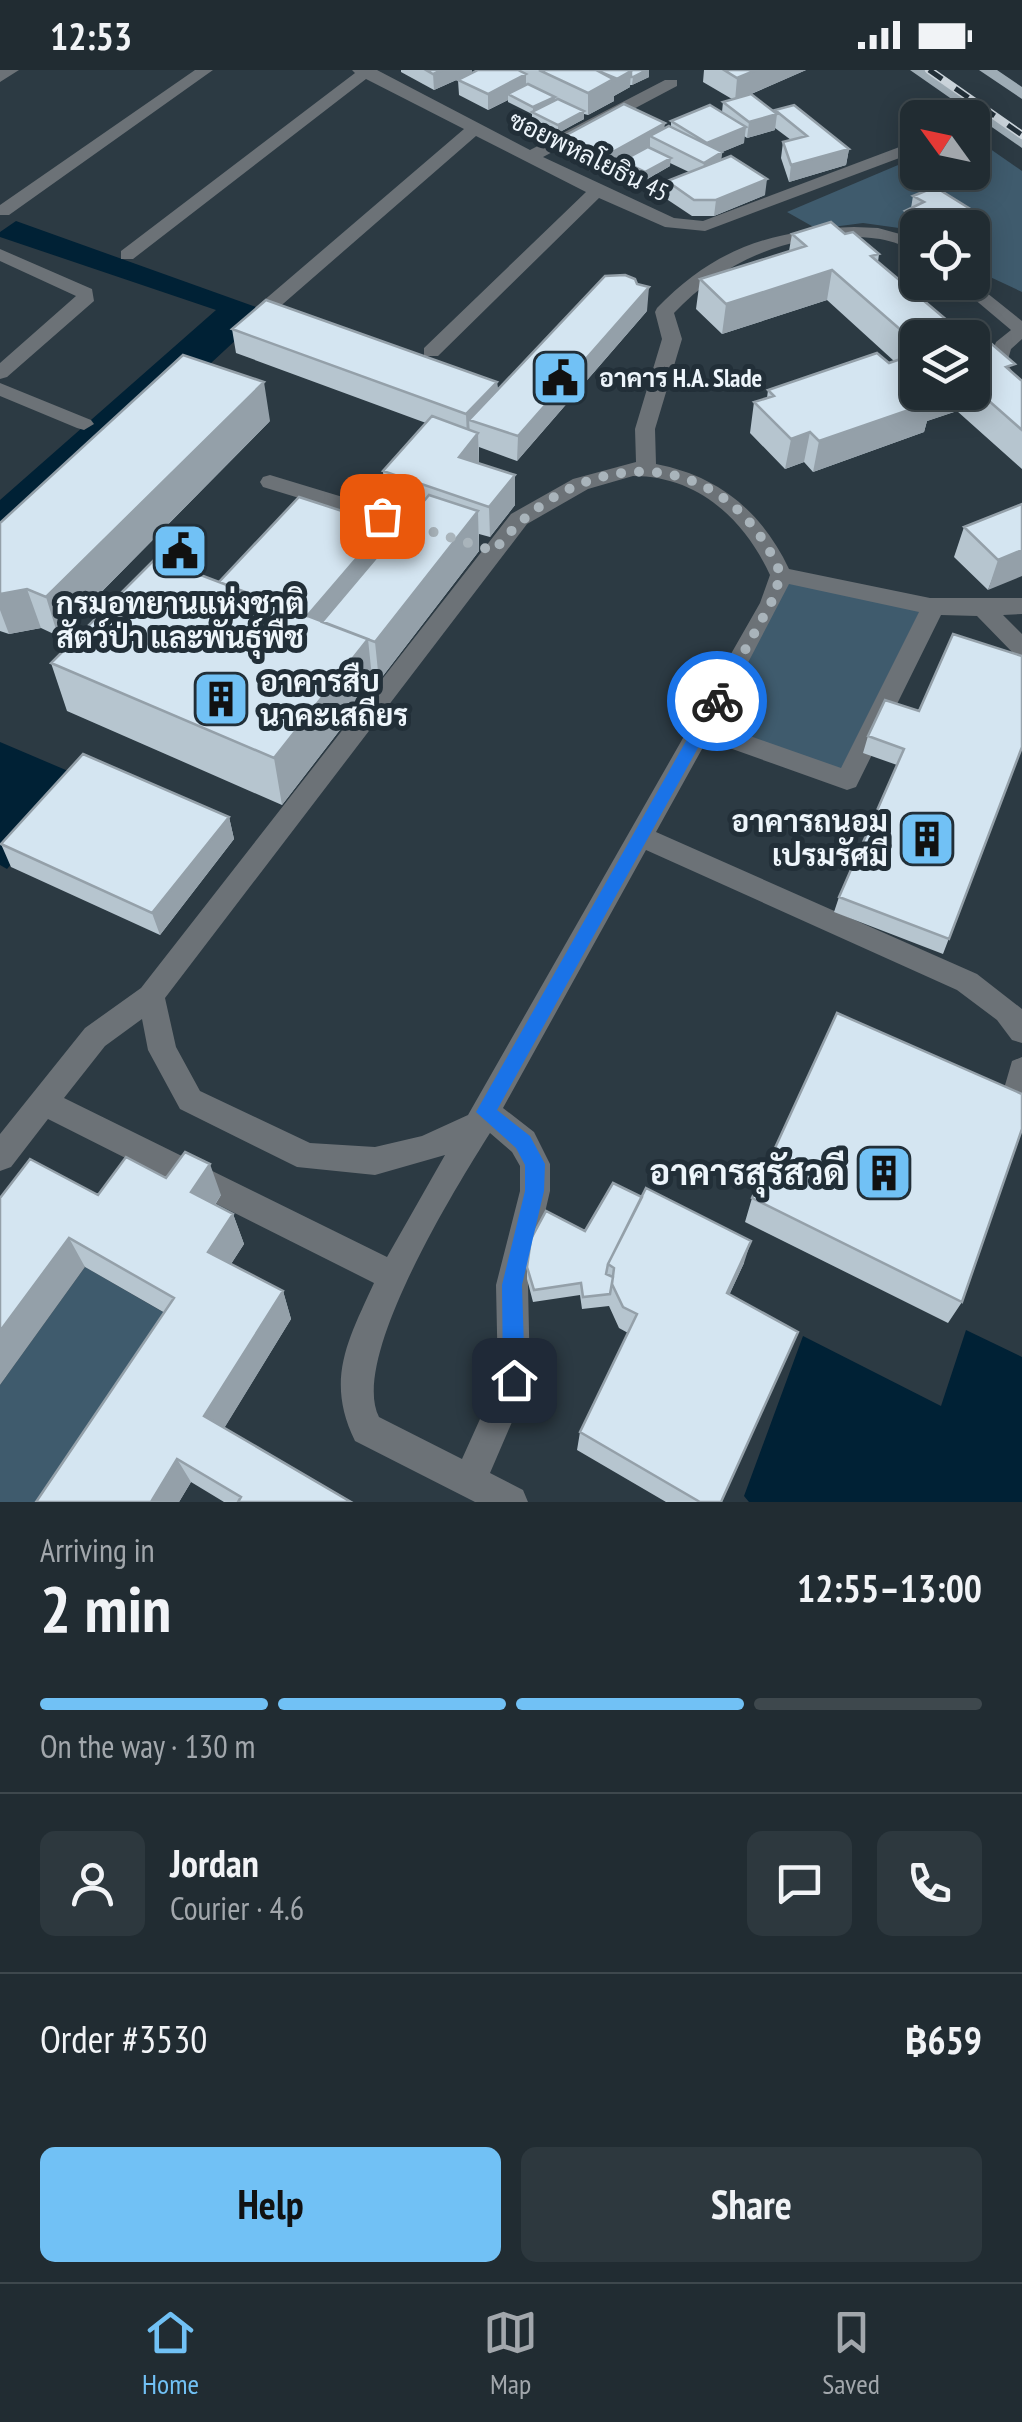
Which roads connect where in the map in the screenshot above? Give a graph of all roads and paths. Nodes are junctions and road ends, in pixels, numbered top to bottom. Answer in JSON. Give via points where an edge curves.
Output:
{"nodes":[{"id":1,"x":12,"y":70,"type":"edge"},
{"id":2,"x":205,"y":70,"type":"edge"},
{"id":3,"x":918,"y":70,"type":"edge"},
{"id":4,"x":986,"y":70,"type":"edge"},
{"id":5,"x":364,"y":71,"type":"edge"},
{"id":6,"x":0,"y":77,"type":"edge"},
{"id":7,"x":670,"y":83,"type":"dead end"},
{"id":8,"x":1022,"y":94,"type":"edge"},
{"id":9,"x":954,"y":100,"type":"edge"},
{"id":10,"x":990,"y":127,"type":"edge"},
{"id":11,"x":475,"y":128,"type":"junction"},
{"id":12,"x":1022,"y":143,"type":"edge"},
{"id":13,"x":900,"y":152,"type":"edge"},
{"id":14,"x":530,"y":156,"type":"junction"},
{"id":15,"x":597,"y":192,"type":"junction"},
{"id":16,"x":3,"y":211,"type":"dead end"},
{"id":17,"x":827,"y":234,"type":"junction"},
{"id":18,"x":900,"y":236,"type":"edge"},
{"id":19,"x":0,"y":254,"type":"edge"},
{"id":20,"x":127,"y":255,"type":"dead end"},
{"id":21,"x":855,"y":257,"type":"edge"},
{"id":22,"x":985,"y":300,"type":"edge"},
{"id":23,"x":269,"y":306,"type":"edge"},
{"id":24,"x":1022,"y":330,"type":"edge"},
{"id":25,"x":432,"y":352,"type":"dead end"},
{"id":26,"x":990,"y":368,"type":"edge"},
{"id":27,"x":0,"y":373,"type":"edge"},
{"id":28,"x":1000,"y":376,"type":"junction"},
{"id":29,"x":0,"y":389,"type":"edge"},
{"id":30,"x":1022,"y":397,"type":"edge"},
{"id":31,"x":84,"y":424,"type":"dead end"},
{"id":32,"x":646,"y":468,"type":"junction"},
{"id":33,"x":270,"y":482,"type":"dead end"},
{"id":34,"x":476,"y":545,"type":"junction"},
{"id":35,"x":781,"y":575,"type":"junction"},
{"id":36,"x":1022,"y":606,"type":"edge"},
{"id":37,"x":932,"y":609,"type":"junction"},
{"id":38,"x":985,"y":611,"type":"junction"},
{"id":39,"x":1022,"y":648,"type":"edge"},
{"id":40,"x":702,"y":728,"type":"junction"},
{"id":41,"x":640,"y":836,"type":"junction"},
{"id":42,"x":150,"y":996,"type":"junction"},
{"id":43,"x":1022,"y":1031,"type":"edge"},
{"id":44,"x":1022,"y":1070,"type":"edge"},
{"id":45,"x":44,"y":1102,"type":"junction"},
{"id":46,"x":1014,"y":1106,"type":"edge"},
{"id":47,"x":482,"y":1118,"type":"junction"},
{"id":48,"x":0,"y":1158,"type":"edge"},
{"id":49,"x":393,"y":1276,"type":"junction"},
{"id":50,"x":495,"y":1496,"type":"edge"}],
"edges":[{"from":1,"to":6,"type":"street"},
{"from":2,"to":16,"type":"street"},
{"from":3,"to":9,"type":"main road"},
{"from":4,"to":8,"type":"main road"},
{"from":5,"to":11,"type":"street","name":"ซอยพหลโยธิน 45"},
{"from":5,"to":20,"type":"street"},
{"from":7,"to":14,"type":"street"},
{"from":10,"to":12,"type":"main road"},
{"from":11,"to":14,"type":"street","name":"ซอยพหลโยธิน 45"},
{"from":11,"to":23,"type":"street"},
{"from":13,"to":15,"type":"street","name":"ซอยพหลโยธิน 45","via":[[705,226],[671,223]]},
{"from":14,"to":15,"type":"street","name":"ซอยพหลโยธิน 45"},
{"from":15,"to":25,"type":"street"},
{"from":17,"to":18,"type":"street"},
{"from":17,"to":21,"type":"street"},
{"from":17,"to":32,"type":"street","via":[[739,254],[698,277],[664,312],[672,340],[645,429]]},
{"from":19,"to":27,"type":"street","via":[[86,292],[85,302]]},
{"from":22,"to":24,"type":"street"},
{"from":24,"to":28,"type":"street","via":[[999,349]]},
{"from":26,"to":28,"type":"street"},
{"from":28,"to":30,"type":"street"},
{"from":29,"to":31,"type":"street"},
{"from":32,"to":34,"type":"street","via":[[552,497]]},
{"from":32,"to":35,"type":"street","via":[[710,488],[735,506],[768,542]]},
{"from":33,"to":34,"type":"street"},
{"from":34,"to":42,"type":"street"},
{"from":35,"to":37,"type":"street"},
{"from":35,"to":40,"type":"street"},
{"from":36,"to":38,"type":"street"},
{"from":37,"to":38,"type":"street"},
{"from":37,"to":40,"type":"street","via":[[847,780]]},
{"from":38,"to":39,"type":"street"},
{"from":40,"to":41,"type":"street"},
{"from":41,"to":43,"type":"street","via":[[967,982]]},
{"from":41,"to":47,"type":"street"},
{"from":42,"to":45,"type":"street","via":[[95,1037]]},
{"from":42,"to":47,"type":"street","via":[[162,1050],[190,1100],[308,1158],[375,1161],[426,1149]]},
{"from":44,"to":46,"type":"street"},
{"from":45,"to":48,"type":"street"},
{"from":45,"to":49,"type":"street"},
{"from":47,"to":49,"type":"street"},
{"from":47,"to":50,"type":"street","via":[[523,1142],[535,1164],[512,1285],[514,1380]]},
{"from":49,"to":50,"type":"street","via":[[352,1385],[358,1416],[367,1428]]}]}
